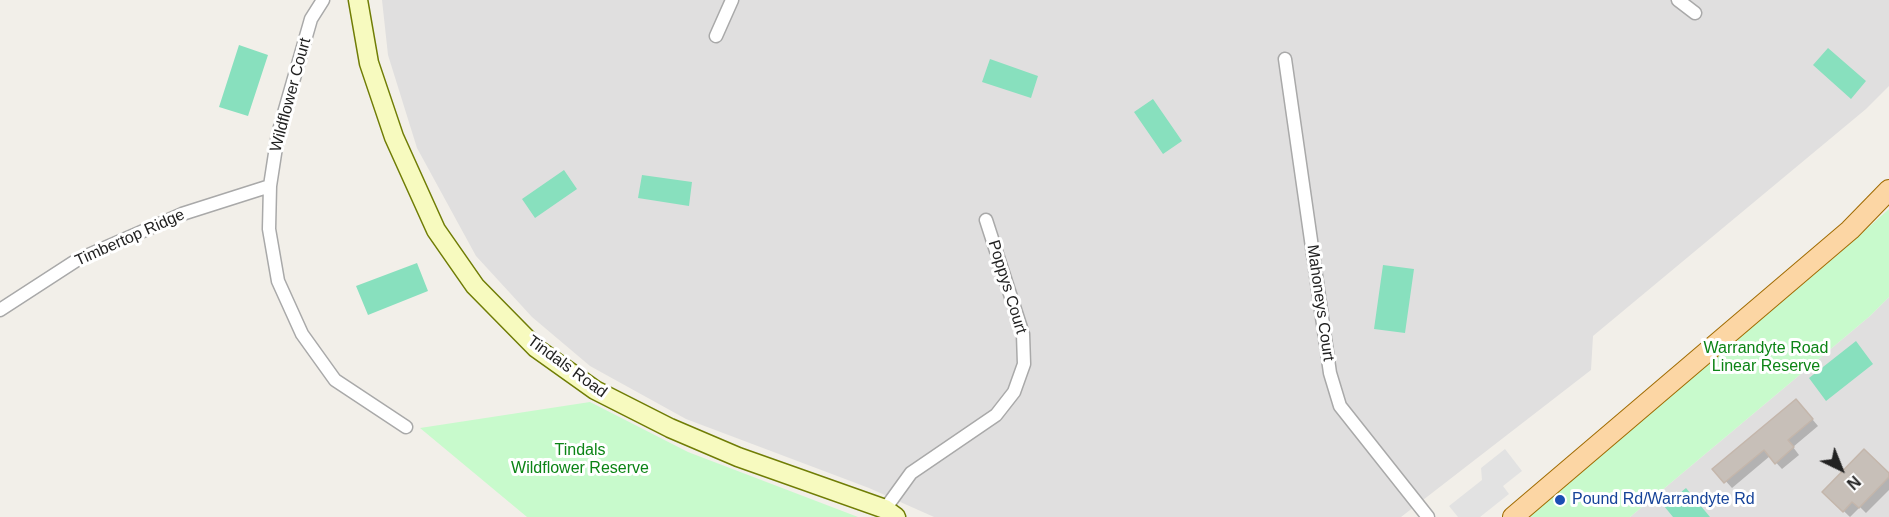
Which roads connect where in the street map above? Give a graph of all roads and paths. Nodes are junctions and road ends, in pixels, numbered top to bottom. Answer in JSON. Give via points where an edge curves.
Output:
{"nodes":[{"id":1,"x":323,"y":0,"type":"edge"},
{"id":2,"x":358,"y":0,"type":"edge"},
{"id":3,"x":732,"y":0,"type":"edge"},
{"id":4,"x":1678,"y":0,"type":"edge"},
{"id":5,"x":1695,"y":14,"type":"dead end"},
{"id":6,"x":716,"y":36,"type":"dead end"},
{"id":7,"x":1285,"y":59,"type":"dead end"},
{"id":8,"x":270,"y":186,"type":"junction"},
{"id":9,"x":1889,"y":190,"type":"edge"},
{"id":10,"x":986,"y":220,"type":"dead end"},
{"id":11,"x":0,"y":310,"type":"edge"},
{"id":12,"x":406,"y":427,"type":"dead end"},
{"id":13,"x":890,"y":513,"type":"edge"},
{"id":14,"x":1428,"y":517,"type":"edge"},
{"id":15,"x":1513,"y":517,"type":"edge"}],
"edges":[{"from":1,"to":8,"type":"street","name":"Wildflower Court","via":[[311,19],[292,81]]},
{"from":2,"to":13,"type":"main road","name":"Tindals Road","via":[[369,63],[394,137],[436,230],[475,286],[536,348],[595,390],[670,428]]},
{"from":3,"to":6,"type":"street"},
{"from":4,"to":5,"type":"street"},
{"from":7,"to":14,"type":"street","name":"Mahoneys Court","via":[[1330,373],[1340,406]]},
{"from":8,"to":11,"type":"street","name":"Timbertop Ridge","via":[[182,214],[77,260]]},
{"from":8,"to":12,"type":"street","name":"Wildflower Court","via":[[269,229],[278,281],[302,334],[334,380]]},
{"from":9,"to":15,"type":"main road","via":[[1851,230]]},
{"from":10,"to":13,"type":"street","name":"Poppys Court","via":[[1023,334],[1024,364],[1014,392],[996,415],[911,473]]}]}
